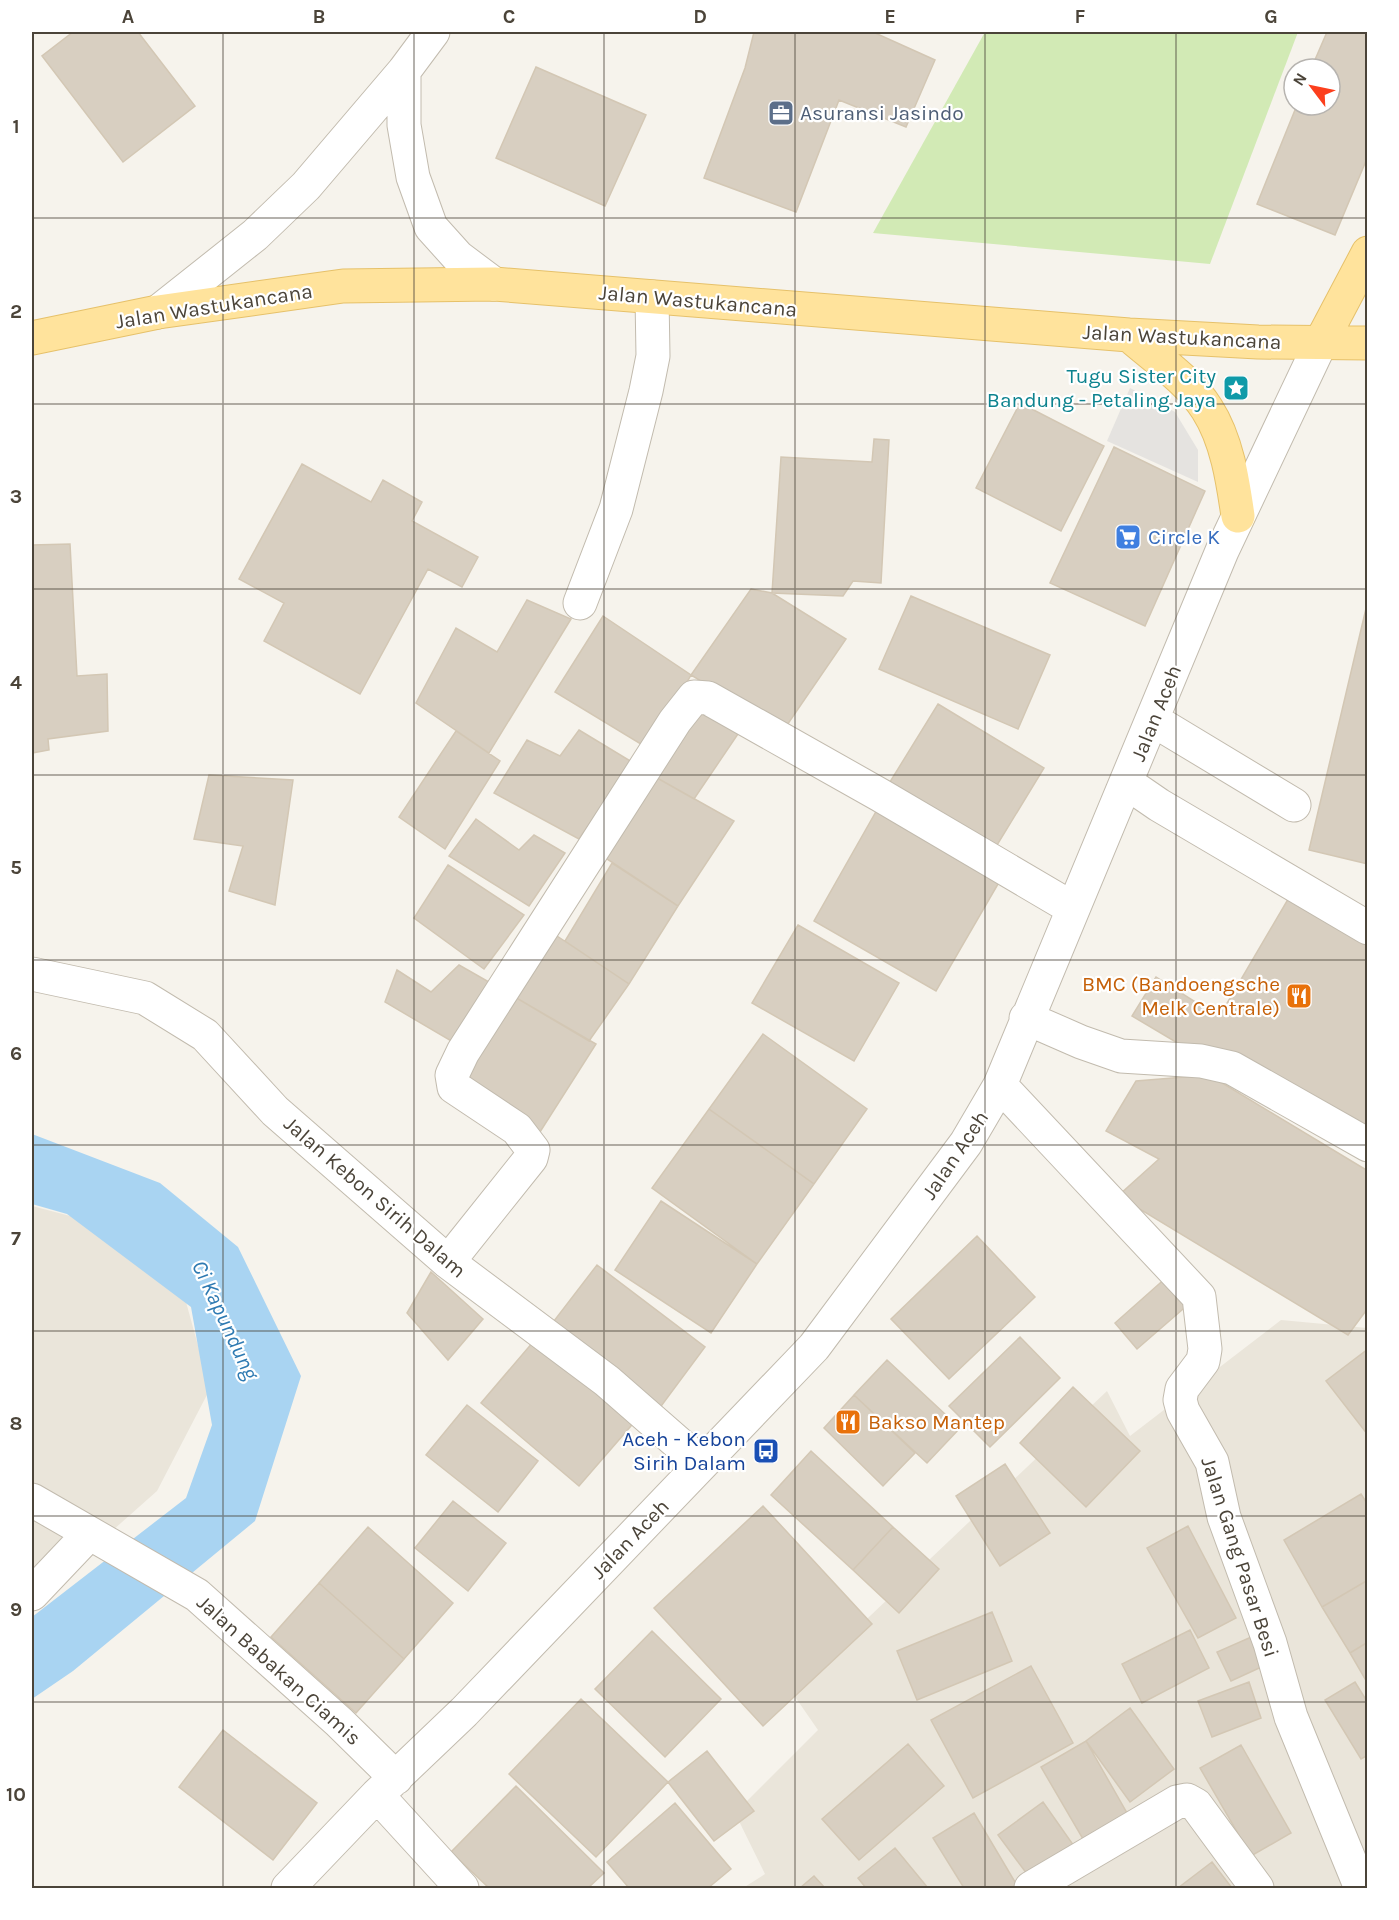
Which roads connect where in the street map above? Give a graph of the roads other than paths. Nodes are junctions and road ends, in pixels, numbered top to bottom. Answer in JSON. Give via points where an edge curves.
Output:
{"nodes":[{"id":1,"x":433,"y":32,"type":"edge"},
{"id":2,"x":404,"y":71,"type":"junction"},
{"id":3,"x":1368,"y":253,"type":"edge"},
{"id":4,"x":494,"y":284,"type":"junction"},
{"id":5,"x":652,"y":297,"type":"junction"},
{"id":6,"x":158,"y":312,"type":"junction"},
{"id":7,"x":1129,"y":335,"type":"junction"},
{"id":8,"x":32,"y":338,"type":"edge"},
{"id":9,"x":1321,"y":342,"type":"junction"},
{"id":10,"x":1368,"y":343,"type":"edge"},
{"id":11,"x":1238,"y":516,"type":"junction"},
{"id":12,"x":580,"y":603,"type":"dead end"},
{"id":13,"x":1153,"y":720,"type":"junction"},
{"id":14,"x":1127,"y":783,"type":"junction"},
{"id":15,"x":1293,"y":805,"type":"dead end"},
{"id":16,"x":1072,"y":908,"type":"junction"},
{"id":17,"x":1368,"y":928,"type":"edge"},
{"id":18,"x":32,"y":974,"type":"edge"},
{"id":19,"x":1026,"y":1018,"type":"junction"},
{"id":20,"x":1000,"y":1085,"type":"junction"},
{"id":21,"x":1368,"y":1145,"type":"edge"},
{"id":22,"x":448,"y":1262,"type":"junction"},
{"id":23,"x":702,"y":1464,"type":"junction"},
{"id":24,"x":32,"y":1500,"type":"edge"},
{"id":25,"x":93,"y":1537,"type":"junction"},
{"id":26,"x":32,"y":1594,"type":"edge"},
{"id":27,"x":386,"y":1786,"type":"junction"},
{"id":28,"x":288,"y":1888,"type":"edge"},
{"id":29,"x":462,"y":1888,"type":"edge"},
{"id":30,"x":1031,"y":1888,"type":"edge"},
{"id":31,"x":1257,"y":1888,"type":"edge"},
{"id":32,"x":1362,"y":1888,"type":"edge"}],
"edges":[{"from":1,"to":2,"type":"street"},
{"from":2,"to":4,"type":"street","via":[[404,125],[414,177],[431,227],[458,257]]},
{"from":2,"to":6,"type":"street","via":[[306,186],[255,235]]},
{"from":3,"to":9,"type":"main road","name":"Jalan Aceh"},
{"from":4,"to":5,"type":"main road","name":"Jalan Wastukancana"},
{"from":4,"to":6,"type":"main road","name":"Jalan Wastukancana","via":[[343,286]]},
{"from":5,"to":7,"type":"main road","name":"Jalan Wastukancana"},
{"from":5,"to":12,"type":"street","via":[[653,356],[646,391],[616,509]]},
{"from":6,"to":8,"type":"main road","name":"Jalan Wastukancana"},
{"from":7,"to":9,"type":"main road","name":"Jalan Wastukancana"},
{"from":7,"to":11,"type":"main road","via":[[1181,379],[1207,409],[1233,479]]},
{"from":9,"to":10,"type":"main road","name":"Jalan Wastukancana"},
{"from":9,"to":11,"type":"street","name":"Jalan Aceh"},
{"from":11,"to":13,"type":"street","name":"Jalan Aceh"},
{"from":13,"to":14,"type":"street","name":"Jalan Aceh"},
{"from":13,"to":15,"type":"street"},
{"from":14,"to":16,"type":"street","name":"Jalan Aceh"},
{"from":14,"to":17,"type":"street"},
{"from":16,"to":19,"type":"street","name":"Jalan Aceh"},
{"from":16,"to":22,"type":"street","via":[[790,743],[708,698],[693,697],[463,1052],[452,1075],[454,1087],[517,1130],[533,1150],[531,1158]]},
{"from":18,"to":22,"type":"street","name":"Jalan Kebon Sirih Dalam","via":[[146,998],[205,1035],[275,1111]]},
{"from":19,"to":20,"type":"street","name":"Jalan Aceh"},
{"from":19,"to":21,"type":"street","via":[[1121,1056],[1201,1061],[1232,1068]]},
{"from":20,"to":23,"type":"street","name":"Jalan Aceh","via":[[966,1143],[814,1347]]},
{"from":20,"to":32,"type":"street","name":"Jalan Gang Pasar Besi","via":[[1199,1297],[1203,1361],[1182,1389],[1183,1411],[1212,1462],[1224,1517],[1270,1642],[1291,1717]]},
{"from":22,"to":23,"type":"street","name":"Jalan Kebon Sirih Dalam","via":[[607,1381]]},
{"from":23,"to":27,"type":"street","name":"Jalan Aceh","via":[[464,1712]]},
{"from":24,"to":25,"type":"street","name":"Jalan Babakan Ciamis"},
{"from":25,"to":26,"type":"street"},
{"from":25,"to":27,"type":"street","name":"Jalan Babakan Ciamis","via":[[197,1595],[339,1722]]},
{"from":27,"to":28,"type":"street","name":"Jalan Aceh"},
{"from":27,"to":29,"type":"street","name":"Jalan Babakan Ciamis"},
{"from":30,"to":31,"type":"street","via":[[1177,1802],[1187,1800],[1196,1805]]}]}
